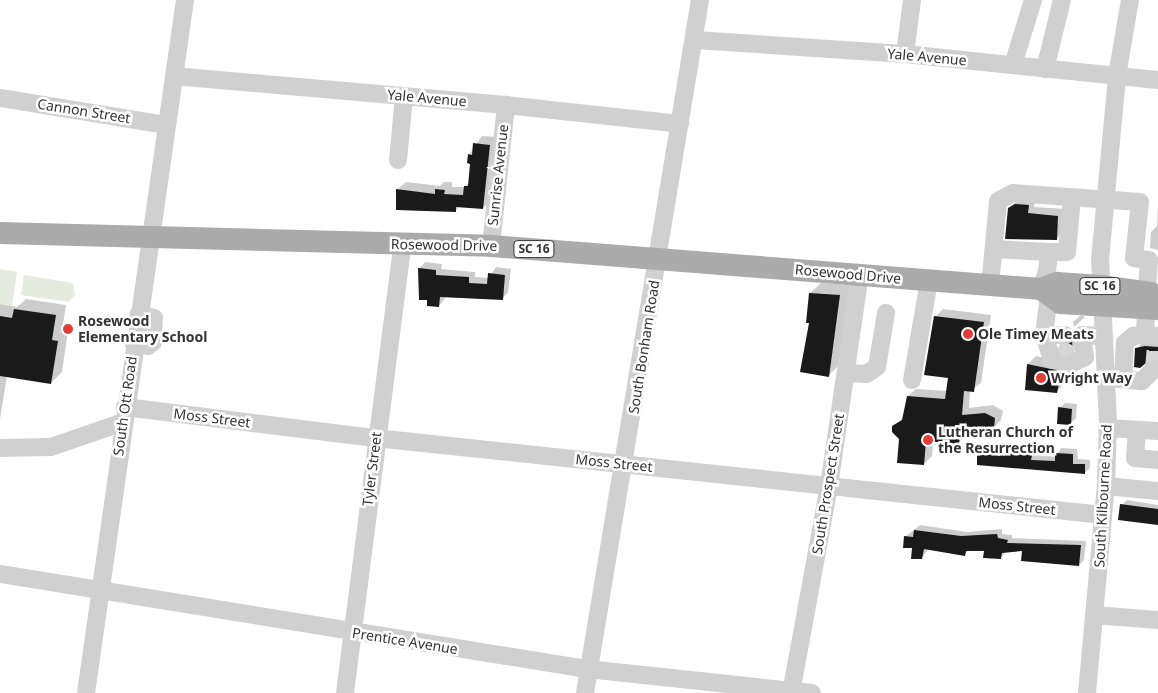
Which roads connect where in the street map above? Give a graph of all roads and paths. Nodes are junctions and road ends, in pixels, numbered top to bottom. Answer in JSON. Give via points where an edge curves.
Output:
{"nodes":[{"id":1,"x":185,"y":0,"type":"edge"},
{"id":2,"x":700,"y":0,"type":"edge"},
{"id":3,"x":912,"y":0,"type":"edge"},
{"id":4,"x":1034,"y":0,"type":"edge"},
{"id":5,"x":1062,"y":0,"type":"edge"},
{"id":6,"x":1130,"y":0,"type":"edge"},
{"id":7,"x":696,"y":40,"type":"junction"},
{"id":8,"x":905,"y":54,"type":"junction"},
{"id":9,"x":1013,"y":65,"type":"junction"},
{"id":10,"x":1044,"y":69,"type":"junction"},
{"id":11,"x":174,"y":76,"type":"junction"},
{"id":12,"x":1117,"y":76,"type":"junction"},
{"id":13,"x":1158,"y":80,"type":"edge"},
{"id":14,"x":404,"y":96,"type":"junction"},
{"id":15,"x":0,"y":98,"type":"edge"},
{"id":16,"x":506,"y":105,"type":"junction"},
{"id":17,"x":680,"y":124,"type":"junction"},
{"id":18,"x":167,"y":125,"type":"junction"},
{"id":19,"x":398,"y":160,"type":"dead end"},
{"id":20,"x":1072,"y":198,"type":"junction"},
{"id":21,"x":1106,"y":200,"type":"junction"},
{"id":22,"x":0,"y":219,"type":"edge"},
{"id":23,"x":0,"y":233,"type":"edge"},
{"id":24,"x":26,"y":233,"type":"junction"},
{"id":25,"x":149,"y":239,"type":"junction"},
{"id":26,"x":402,"y":245,"type":"junction"},
{"id":27,"x":491,"y":246,"type":"junction"},
{"id":28,"x":994,"y":249,"type":"junction"},
{"id":29,"x":1049,"y":252,"type":"junction"},
{"id":30,"x":659,"y":260,"type":"junction"},
{"id":31,"x":860,"y":274,"type":"junction"},
{"id":32,"x":929,"y":280,"type":"junction"},
{"id":33,"x":990,"y":286,"type":"junction"},
{"id":34,"x":1045,"y":292,"type":"junction"},
{"id":35,"x":1102,"y":297,"type":"junction"},
{"id":36,"x":1152,"y":302,"type":"edge"},
{"id":37,"x":886,"y":313,"type":"dead end"},
{"id":38,"x":1044,"y":335,"type":"junction"},
{"id":39,"x":1104,"y":336,"type":"junction"},
{"id":40,"x":1151,"y":341,"type":"edge"},
{"id":41,"x":1068,"y":349,"type":"junction"},
{"id":42,"x":1105,"y":358,"type":"junction"},
{"id":43,"x":846,"y":373,"type":"junction"},
{"id":44,"x":1146,"y":373,"type":"dead end"},
{"id":45,"x":1106,"y":378,"type":"junction"},
{"id":46,"x":1123,"y":379,"type":"junction"},
{"id":47,"x":912,"y":380,"type":"dead end"},
{"id":48,"x":124,"y":415,"type":"junction"},
{"id":49,"x":1107,"y":428,"type":"junction"},
{"id":50,"x":1137,"y":430,"type":"junction"},
{"id":51,"x":1158,"y":431,"type":"edge"},
{"id":52,"x":375,"y":438,"type":"junction"},
{"id":53,"x":0,"y":448,"type":"edge"},
{"id":54,"x":1158,"y":460,"type":"edge"},
{"id":55,"x":625,"y":465,"type":"junction"},
{"id":56,"x":829,"y":486,"type":"junction"},
{"id":57,"x":1106,"y":486,"type":"junction"},
{"id":58,"x":1158,"y":491,"type":"edge"},
{"id":59,"x":1104,"y":515,"type":"junction"},
{"id":60,"x":0,"y":574,"type":"edge"},
{"id":61,"x":99,"y":590,"type":"junction"},
{"id":62,"x":1094,"y":615,"type":"junction"},
{"id":63,"x":1158,"y":620,"type":"edge"},
{"id":64,"x":352,"y":633,"type":"junction"},
{"id":65,"x":587,"y":669,"type":"junction"},
{"id":66,"x":792,"y":692,"type":"edge"},
{"id":67,"x":86,"y":693,"type":"edge"},
{"id":68,"x":345,"y":693,"type":"edge"},
{"id":69,"x":585,"y":693,"type":"edge"},
{"id":70,"x":812,"y":693,"type":"edge"},
{"id":71,"x":1087,"y":693,"type":"edge"}],
"edges":[{"from":1,"to":11,"type":"street","name":"South Ott Road"},
{"from":2,"to":7,"type":"street","name":"South Bonham Road"},
{"from":3,"to":8,"type":"street"},
{"from":4,"to":9,"type":"street"},
{"from":5,"to":10,"type":"street"},
{"from":6,"to":12,"type":"street","name":"South Kilbourne Road"},
{"from":7,"to":8,"type":"street","name":"Yale Avenue"},
{"from":7,"to":17,"type":"street","name":"South Bonham Road"},
{"from":8,"to":9,"type":"street","name":"Yale Avenue"},
{"from":9,"to":10,"type":"street","name":"Yale Avenue"},
{"from":10,"to":12,"type":"street","name":"Yale Avenue"},
{"from":11,"to":14,"type":"street","name":"Yale Avenue"},
{"from":11,"to":18,"type":"street","name":"South Ott Road"},
{"from":12,"to":13,"type":"street","name":"Yale Avenue"},
{"from":12,"to":21,"type":"street","name":"South Kilbourne Road"},
{"from":14,"to":16,"type":"street","name":"Yale Avenue"},
{"from":14,"to":19,"type":"street"},
{"from":15,"to":18,"type":"street","name":"Cannon Street"},
{"from":16,"to":17,"type":"street","name":"Yale Avenue"},
{"from":16,"to":27,"type":"street","name":"Sunrise Avenue"},
{"from":17,"to":30,"type":"street","name":"South Bonham Road"},
{"from":18,"to":25,"type":"street","name":"South Ott Road"},
{"from":20,"to":21,"type":"street"},
{"from":20,"to":28,"type":"street","via":[[1013,193],[998,201]]},
{"from":20,"to":29,"type":"street","via":[[1068,252]]},
{"from":21,"to":35,"type":"street","name":"South Kilbourne Road"},
{"from":21,"to":36,"type":"street","via":[[1140,202],[1134,258],[1149,260]]},
{"from":22,"to":24,"type":"main road","name":"Rosewood Drive","number":"SC 16"},
{"from":23,"to":24,"type":"main road","name":"Rosewood Drive","number":"SC 16"},
{"from":24,"to":25,"type":"main road","name":"Rosewood Drive","number":"SC 16"},
{"from":25,"to":26,"type":"main road","name":"Rosewood Drive","number":"SC 16"},
{"from":25,"to":48,"type":"street","name":"South Ott Road"},
{"from":26,"to":27,"type":"main road","name":"Rosewood Drive","number":"SC 16"},
{"from":26,"to":52,"type":"street","name":"Tyler Street"},
{"from":27,"to":30,"type":"main road","name":"Rosewood Drive","number":"SC 16"},
{"from":28,"to":29,"type":"street"},
{"from":28,"to":33,"type":"street"},
{"from":29,"to":34,"type":"street"},
{"from":30,"to":31,"type":"main road","name":"Rosewood Drive","number":"SC 16"},
{"from":30,"to":55,"type":"street","name":"South Bonham Road"},
{"from":31,"to":32,"type":"main road","name":"Rosewood Drive","number":"SC 16"},
{"from":31,"to":43,"type":"street","name":"South Prospect Street"},
{"from":32,"to":33,"type":"main road","name":"Rosewood Drive","number":"SC 16"},
{"from":32,"to":47,"type":"street"},
{"from":33,"to":34,"type":"main road","name":"Rosewood Drive","number":"SC 16"},
{"from":34,"to":35,"type":"main road","name":"Rosewood Drive","number":"SC 16","via":[[1057,283]]},
{"from":34,"to":38,"type":"street"},
{"from":35,"to":36,"type":"main road","name":"Rosewood Drive","number":"SC 16"},
{"from":35,"to":39,"type":"street","name":"South Kilbourne Road"},
{"from":36,"to":40,"type":"street"},
{"from":37,"to":43,"type":"street","via":[[877,367],[866,374]]},
{"from":38,"to":41,"type":"street"},
{"from":38,"to":41,"type":"street"},
{"from":39,"to":41,"type":"street","via":[[1082,335]]},
{"from":39,"to":42,"type":"street","name":"South Kilbourne Road"},
{"from":40,"to":46,"type":"street","via":[[1133,336],[1125,343]]},
{"from":41,"to":42,"type":"street"},
{"from":42,"to":45,"type":"street","name":"South Kilbourne Road"},
{"from":43,"to":56,"type":"street","name":"South Prospect Street"},
{"from":44,"to":46,"type":"street"},
{"from":45,"to":46,"type":"street"},
{"from":45,"to":49,"type":"street","name":"South Kilbourne Road"},
{"from":48,"to":52,"type":"street","name":"Moss Street"},
{"from":48,"to":53,"type":"street","via":[[51,447]]},
{"from":48,"to":61,"type":"street","name":"South Ott Road"},
{"from":49,"to":50,"type":"street"},
{"from":49,"to":57,"type":"street","name":"South Kilbourne Road"},
{"from":50,"to":51,"type":"street"},
{"from":50,"to":54,"type":"street","via":[[1135,458]]},
{"from":52,"to":55,"type":"street","name":"Moss Street"},
{"from":52,"to":64,"type":"street","name":"Tyler Street"},
{"from":55,"to":56,"type":"street","name":"Moss Street"},
{"from":55,"to":65,"type":"street","name":"South Bonham Road"},
{"from":56,"to":59,"type":"street","name":"Moss Street"},
{"from":56,"to":66,"type":"street","name":"South Prospect Street"},
{"from":57,"to":58,"type":"street"},
{"from":57,"to":59,"type":"street","name":"South Kilbourne Road"},
{"from":59,"to":62,"type":"street","name":"South Kilbourne Road"},
{"from":60,"to":61,"type":"street","name":"Prentice Avenue"},
{"from":61,"to":64,"type":"street","name":"Prentice Avenue"},
{"from":61,"to":67,"type":"street","name":"South Ott Road"},
{"from":62,"to":63,"type":"street"},
{"from":62,"to":71,"type":"street","name":"South Kilbourne Road"},
{"from":64,"to":65,"type":"street","name":"Prentice Avenue"},
{"from":64,"to":68,"type":"street","name":"Tyler Street"},
{"from":65,"to":66,"type":"street","name":"Prentice Avenue"},
{"from":65,"to":69,"type":"street","name":"South Bonham Road"},
{"from":66,"to":70,"type":"street","name":"Prentice Avenue"}]}
